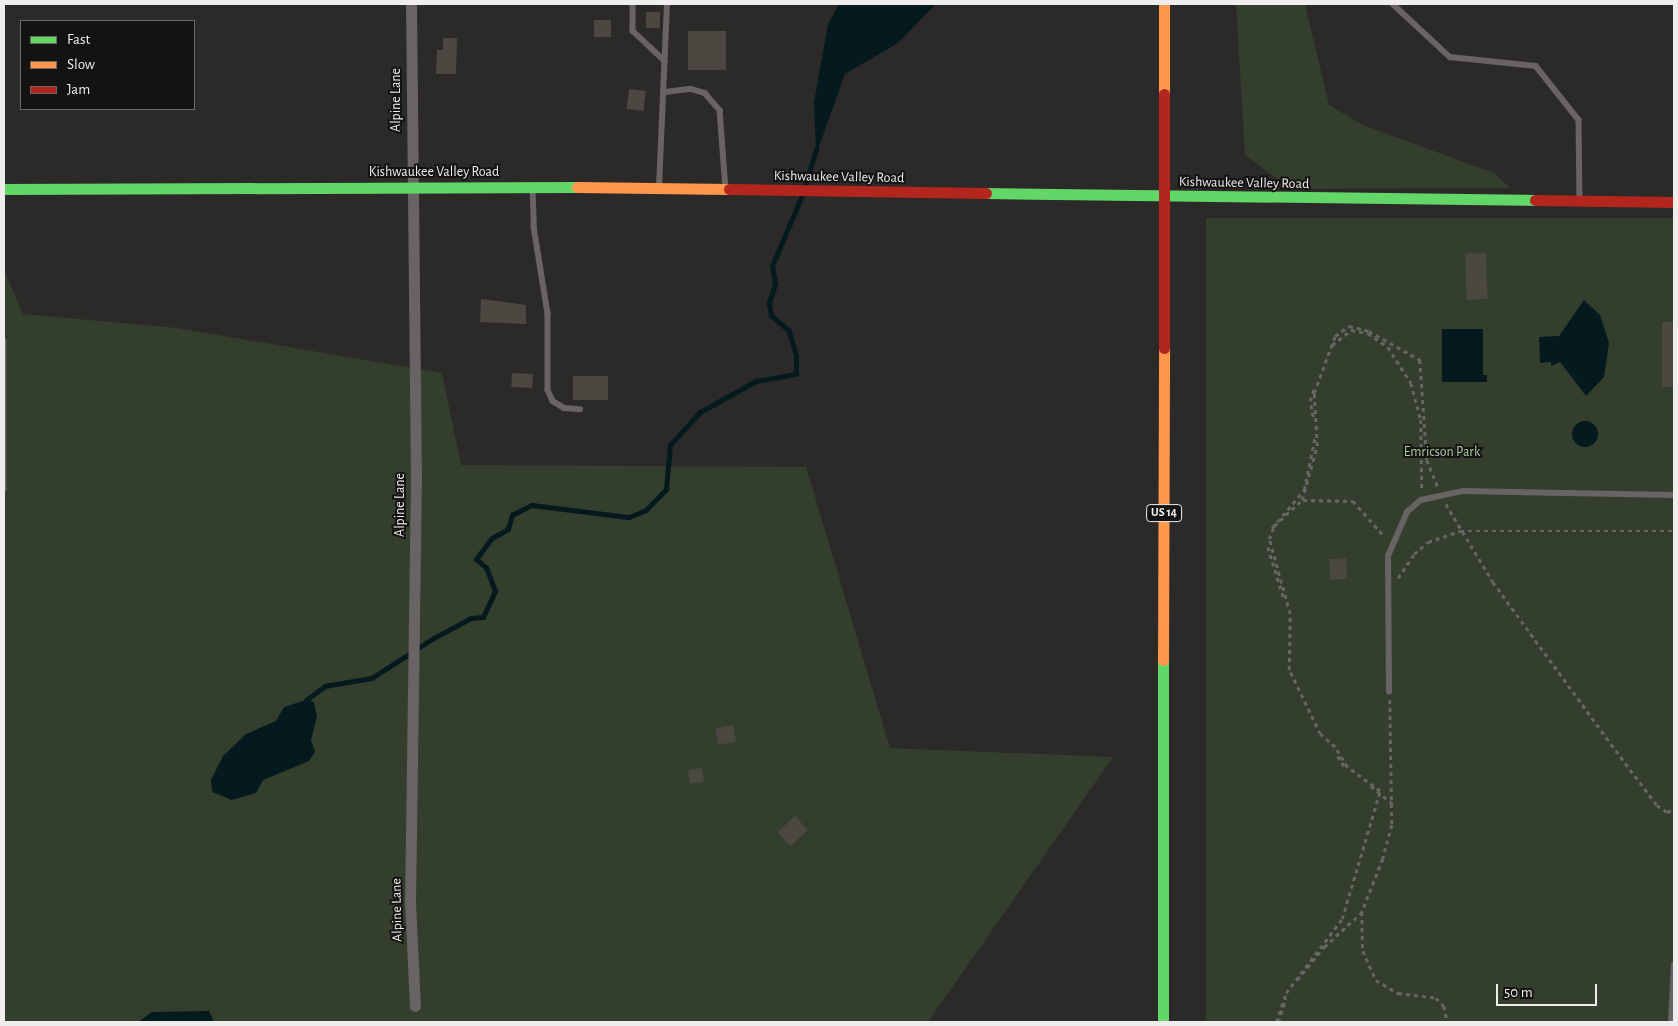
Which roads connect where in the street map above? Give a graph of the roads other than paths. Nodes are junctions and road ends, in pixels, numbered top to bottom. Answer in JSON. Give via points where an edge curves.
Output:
{"nodes":[{"id":1,"x":411,"y":4,"type":"edge"},
{"id":2,"x":633,"y":4,"type":"edge"},
{"id":3,"x":667,"y":4,"type":"edge"},
{"id":4,"x":1164,"y":4,"type":"edge"},
{"id":5,"x":1393,"y":4,"type":"edge"},
{"id":6,"x":665,"y":61,"type":"junction"},
{"id":7,"x":665,"y":92,"type":"junction"},
{"id":8,"x":410,"y":187,"type":"junction"},
{"id":9,"x":533,"y":187,"type":"junction"},
{"id":10,"x":659,"y":189,"type":"junction"},
{"id":11,"x":4,"y":190,"type":"edge"},
{"id":12,"x":726,"y":190,"type":"junction"},
{"id":13,"x":1165,"y":197,"type":"junction"},
{"id":14,"x":1580,"y":202,"type":"junction"},
{"id":15,"x":1674,"y":202,"type":"edge"},
{"id":16,"x":4,"y":341,"type":"edge"},
{"id":17,"x":580,"y":409,"type":"dead end"},
{"id":18,"x":4,"y":489,"type":"edge"},
{"id":19,"x":1674,"y":495,"type":"edge"},
{"id":20,"x":1389,"y":692,"type":"road end"},
{"id":21,"x":1674,"y":965,"type":"edge"},
{"id":22,"x":415,"y":1006,"type":"dead end"},
{"id":23,"x":1163,"y":1022,"type":"edge"},
{"id":24,"x":1671,"y":1022,"type":"edge"}],
"edges":[{"from":1,"to":8,"type":"street","name":"Alpine Lane"},
{"from":2,"to":6,"type":"lane","via":[[634,31]]},
{"from":3,"to":6,"type":"lane"},
{"from":4,"to":13,"type":"street","number":"US 14"},
{"from":5,"to":14,"type":"lane","via":[[1450,57],[1536,66],[1579,120]]},
{"from":6,"to":7,"type":"lane"},
{"from":7,"to":10,"type":"lane"},
{"from":7,"to":12,"type":"lane","via":[[691,89],[706,93],[720,110]]},
{"from":8,"to":9,"type":"street","name":"Kishwaukee Valley Road"},
{"from":8,"to":11,"type":"street","name":"Kishwaukee Valley Road"},
{"from":8,"to":22,"type":"street","name":"Alpine Lane","via":[[416,476],[410,901]]},
{"from":9,"to":10,"type":"street","name":"Kishwaukee Valley Road"},
{"from":9,"to":17,"type":"lane","via":[[534,227],[548,313],[548,390],[553,401],[564,408]]},
{"from":10,"to":12,"type":"street","name":"Kishwaukee Valley Road"},
{"from":12,"to":13,"type":"street","name":"Kishwaukee Valley Road"},
{"from":13,"to":14,"type":"street","name":"Kishwaukee Valley Road"},
{"from":13,"to":23,"type":"street","number":"US 14"},
{"from":14,"to":15,"type":"street","name":"Kishwaukee Valley Road"},
{"from":16,"to":18,"type":"lane"},
{"from":19,"to":20,"type":"lane","via":[[1463,492],[1421,500],[1407,512],[1388,556]]},
{"from":21,"to":24,"type":"lane"}]}
